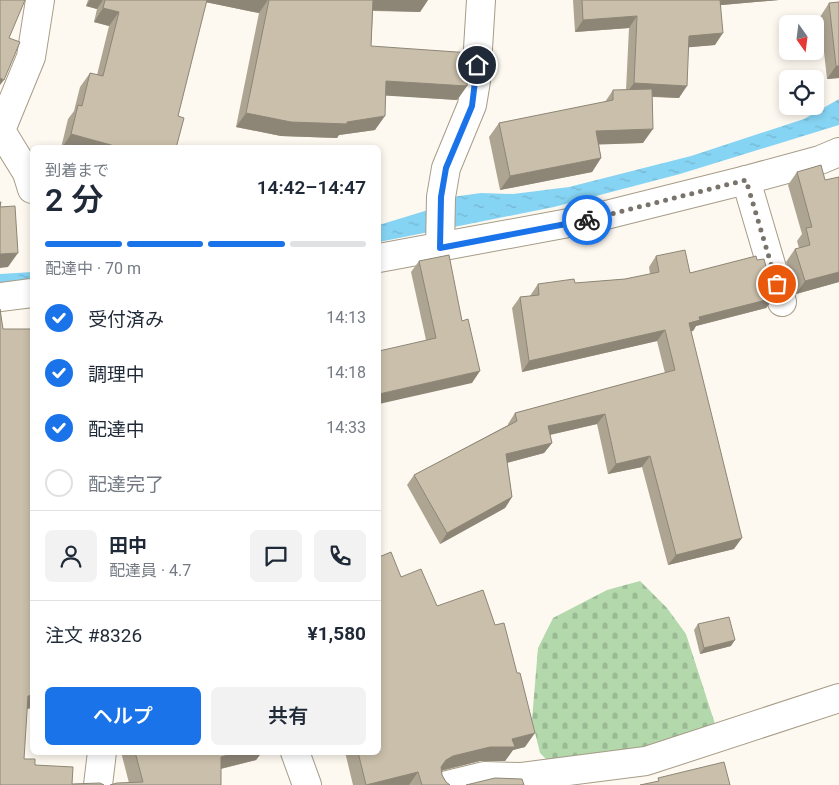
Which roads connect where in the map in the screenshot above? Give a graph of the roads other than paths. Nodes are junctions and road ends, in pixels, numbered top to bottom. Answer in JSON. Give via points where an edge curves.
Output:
{"nodes":[{"id":1,"x":40,"y":0,"type":"edge"},
{"id":2,"x":481,"y":0,"type":"edge"},
{"id":3,"x":1,"y":130,"type":"edge"},
{"id":4,"x":839,"y":152,"type":"edge"},
{"id":5,"x":746,"y":180,"type":"junction"},
{"id":6,"x":30,"y":183,"type":"edge"},
{"id":7,"x":440,"y":248,"type":"junction"},
{"id":8,"x":381,"y":258,"type":"edge"},
{"id":9,"x":30,"y":293,"type":"edge"},
{"id":10,"x":0,"y":296,"type":"edge"},
{"id":11,"x":782,"y":302,"type":"dead end"},
{"id":12,"x":839,"y":698,"type":"edge"},
{"id":13,"x":102,"y":755,"type":"edge"},
{"id":14,"x":296,"y":755,"type":"edge"},
{"id":15,"x":524,"y":781,"type":"edge"},
{"id":16,"x":98,"y":785,"type":"edge"},
{"id":17,"x":307,"y":785,"type":"edge"},
{"id":18,"x":447,"y":785,"type":"edge"}],
"edges":[{"from":1,"to":3,"type":"street","via":[[31,57]]},
{"from":2,"to":7,"type":"street","via":[[472,106],[446,168],[441,197]]},
{"from":3,"to":6,"type":"street"},
{"from":4,"to":5,"type":"street"},
{"from":5,"to":7,"type":"street","via":[[590,219]]},
{"from":5,"to":11,"type":"street"},
{"from":7,"to":8,"type":"street"},
{"from":9,"to":10,"type":"street"},
{"from":12,"to":15,"type":"street","via":[[646,761]]},
{"from":13,"to":16,"type":"street"},
{"from":14,"to":17,"type":"street"},
{"from":15,"to":18,"type":"street","via":[[484,776]]}]}
